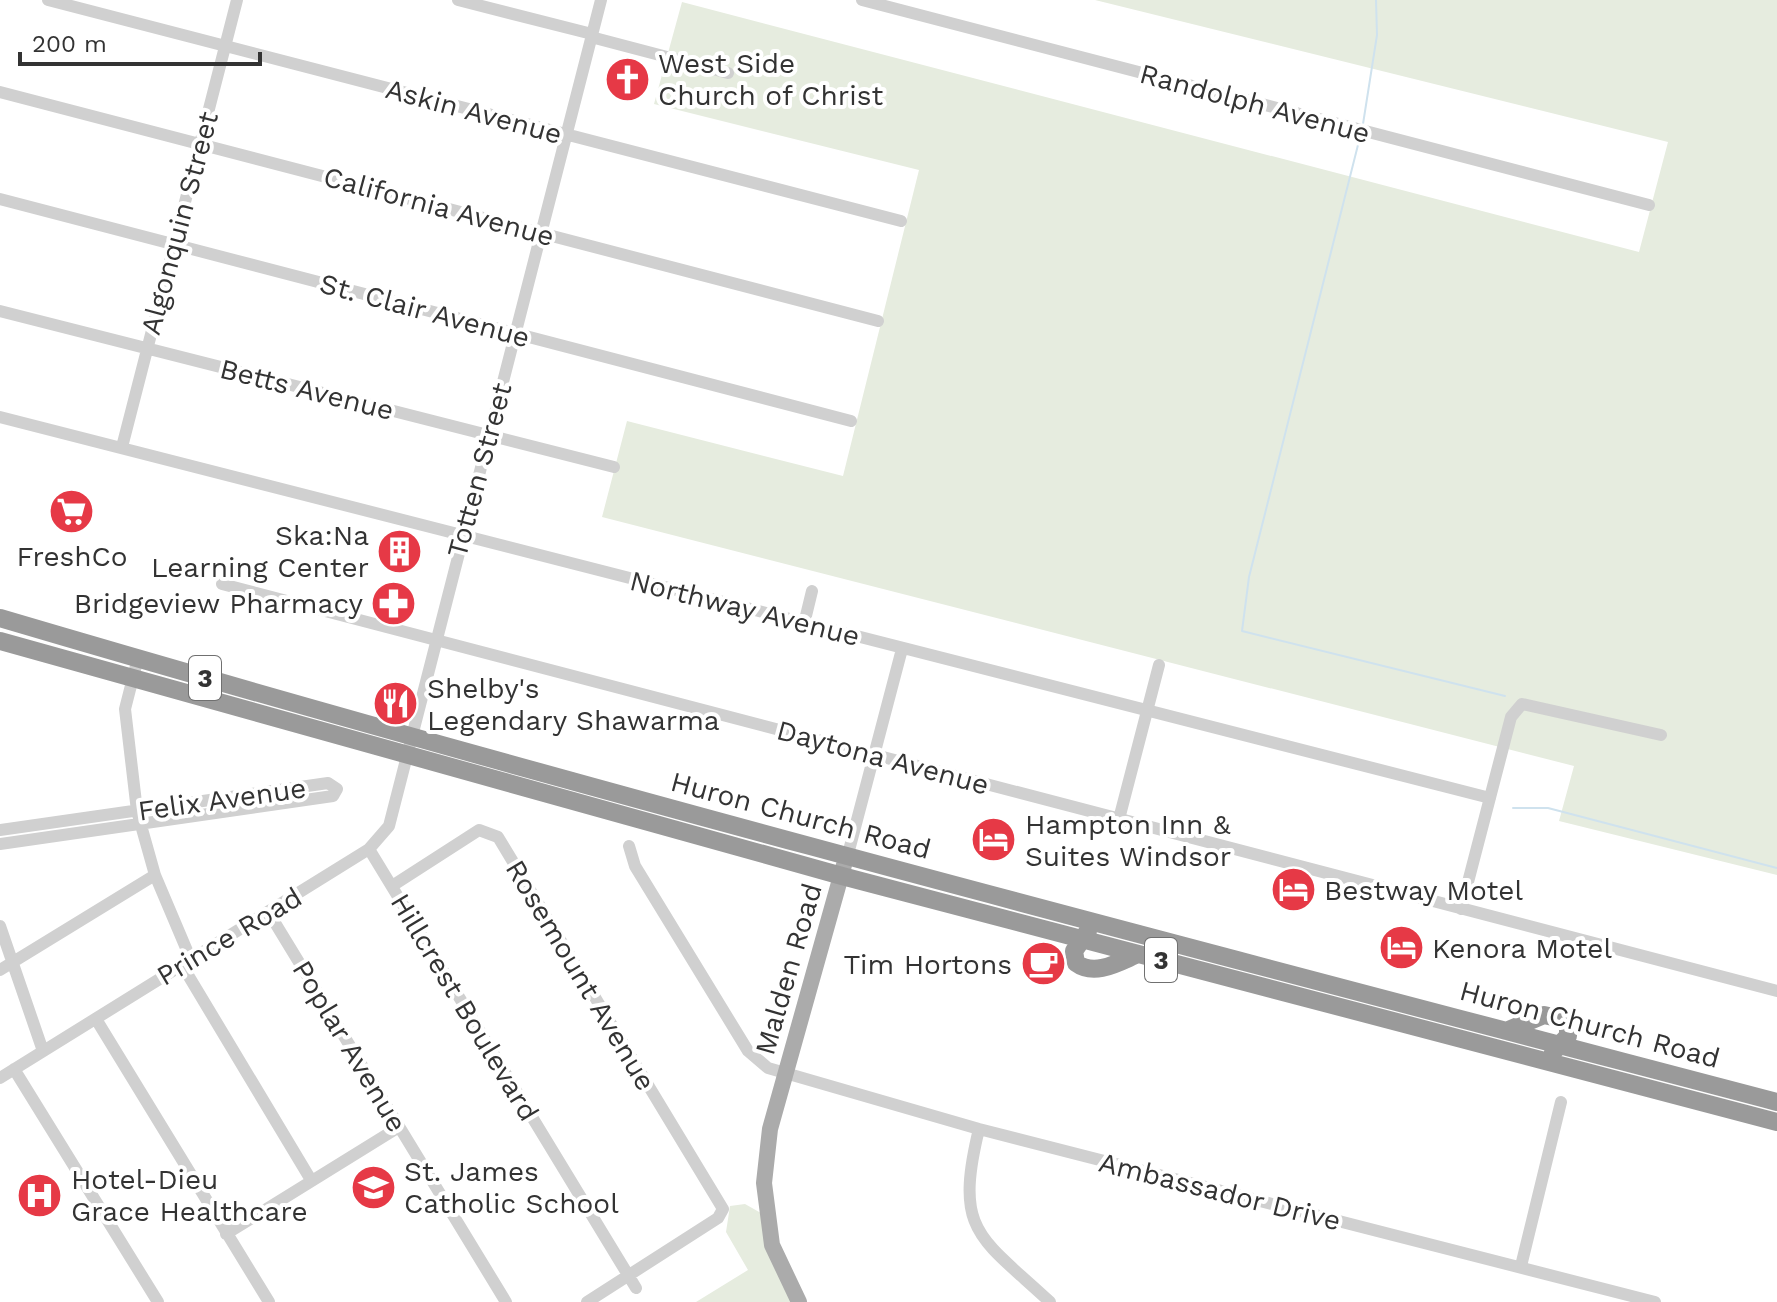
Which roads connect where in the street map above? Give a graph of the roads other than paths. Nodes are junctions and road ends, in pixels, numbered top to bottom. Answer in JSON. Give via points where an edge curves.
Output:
{"nodes":[{"id":1,"x":48,"y":0,"type":"edge"},
{"id":2,"x":237,"y":0,"type":"edge"},
{"id":3,"x":458,"y":0,"type":"edge"},
{"id":4,"x":601,"y":0,"type":"edge"},
{"id":5,"x":862,"y":0,"type":"edge"},
{"id":6,"x":592,"y":36,"type":"junction"},
{"id":7,"x":225,"y":46,"type":"junction"},
{"id":8,"x":728,"y":73,"type":"dead end"},
{"id":9,"x":0,"y":92,"type":"edge"},
{"id":10,"x":566,"y":134,"type":"junction"},
{"id":11,"x":200,"y":143,"type":"junction"},
{"id":12,"x":0,"y":199,"type":"edge"},
{"id":13,"x":1649,"y":205,"type":"dead end"},
{"id":14,"x":901,"y":221,"type":"dead end"},
{"id":15,"x":540,"y":233,"type":"junction"},
{"id":16,"x":174,"y":244,"type":"junction"},
{"id":17,"x":0,"y":311,"type":"edge"},
{"id":18,"x":878,"y":321,"type":"dead end"},
{"id":19,"x":514,"y":333,"type":"junction"},
{"id":20,"x":147,"y":349,"type":"junction"},
{"id":21,"x":0,"y":417,"type":"edge"},
{"id":22,"x":851,"y":421,"type":"dead end"},
{"id":23,"x":488,"y":435,"type":"junction"},
{"id":24,"x":122,"y":447,"type":"junction"},
{"id":25,"x":614,"y":467,"type":"dead end"},
{"id":26,"x":462,"y":536,"type":"junction"},
{"id":27,"x":222,"y":584,"type":"dead end"},
{"id":28,"x":812,"y":591,"type":"dead end"},
{"id":29,"x":0,"y":618,"type":"edge"},
{"id":30,"x":804,"y":624,"type":"junction"},
{"id":31,"x":435,"y":639,"type":"junction"},
{"id":32,"x":0,"y":641,"type":"edge"},
{"id":33,"x":902,"y":649,"type":"junction"},
{"id":34,"x":1159,"y":665,"type":"dead end"},
{"id":35,"x":135,"y":667,"type":"junction"},
{"id":36,"x":1147,"y":712,"type":"junction"},
{"id":37,"x":1661,"y":735,"type":"dead end"},
{"id":38,"x":408,"y":746,"type":"junction"},
{"id":39,"x":874,"y":755,"type":"junction"},
{"id":40,"x":1490,"y":798,"type":"junction"},
{"id":41,"x":138,"y":817,"type":"junction"},
{"id":42,"x":1119,"y":819,"type":"junction"},
{"id":43,"x":0,"y":830,"type":"edge"},
{"id":44,"x":0,"y":844,"type":"edge"},
{"id":45,"x":629,"y":846,"type":"dead end"},
{"id":46,"x":369,"y":849,"type":"junction"},
{"id":47,"x":844,"y":867,"type":"junction"},
{"id":48,"x":155,"y":875,"type":"junction"},
{"id":49,"x":392,"y":886,"type":"junction"},
{"id":50,"x":1461,"y":909,"type":"junction"},
{"id":51,"x":269,"y":913,"type":"junction"},
{"id":52,"x":1095,"y":923,"type":"junction"},
{"id":53,"x":0,"y":926,"type":"edge"},
{"id":54,"x":1081,"y":939,"type":"junction"},
{"id":55,"x":1138,"y":954,"type":"junction"},
{"id":56,"x":13,"y":962,"type":"junction"},
{"id":57,"x":186,"y":962,"type":"junction"},
{"id":58,"x":0,"y":970,"type":"edge"},
{"id":59,"x":1777,"y":991,"type":"edge"},
{"id":60,"x":96,"y":1019,"type":"junction"},
{"id":61,"x":1506,"y":1031,"type":"junction"},
{"id":62,"x":1562,"y":1046,"type":"junction"},
{"id":63,"x":43,"y":1051,"type":"junction"},
{"id":64,"x":1522,"y":1055,"type":"junction"},
{"id":65,"x":14,"y":1069,"type":"junction"},
{"id":66,"x":786,"y":1074,"type":"junction"},
{"id":67,"x":0,"y":1078,"type":"edge"},
{"id":68,"x":1561,"y":1102,"type":"dead end"},
{"id":69,"x":1777,"y":1102,"type":"edge"},
{"id":70,"x":1777,"y":1122,"type":"edge"},
{"id":71,"x":399,"y":1127,"type":"junction"},
{"id":72,"x":979,"y":1129,"type":"junction"},
{"id":73,"x":311,"y":1180,"type":"junction"},
{"id":74,"x":226,"y":1234,"type":"junction"},
{"id":75,"x":1521,"y":1266,"type":"junction"},
{"id":76,"x":628,"y":1276,"type":"junction"},
{"id":77,"x":636,"y":1288,"type":"dead end"},
{"id":78,"x":158,"y":1302,"type":"edge"},
{"id":79,"x":269,"y":1302,"type":"edge"},
{"id":80,"x":506,"y":1302,"type":"edge"},
{"id":81,"x":587,"y":1302,"type":"edge"},
{"id":82,"x":799,"y":1302,"type":"edge"},
{"id":83,"x":1050,"y":1302,"type":"edge"},
{"id":84,"x":1655,"y":1302,"type":"edge"}],
"edges":[{"from":1,"to":7,"type":"street","name":"Askin Avenue"},
{"from":2,"to":7,"type":"street","name":"Algonquin Street"},
{"from":3,"to":6,"type":"street"},
{"from":4,"to":6,"type":"street","name":"Totten Street"},
{"from":5,"to":13,"type":"street","name":"Randolph Avenue"},
{"from":6,"to":8,"type":"street"},
{"from":6,"to":10,"type":"street","name":"Totten Street"},
{"from":7,"to":10,"type":"street","name":"Askin Avenue"},
{"from":7,"to":11,"type":"street","name":"Algonquin Street"},
{"from":9,"to":11,"type":"street","name":"California Avenue"},
{"from":10,"to":14,"type":"street","name":"Askin Avenue"},
{"from":10,"to":15,"type":"street","name":"Totten Street"},
{"from":11,"to":15,"type":"street","name":"California Avenue"},
{"from":11,"to":16,"type":"street","name":"Algonquin Street"},
{"from":12,"to":16,"type":"street","name":"St. Clair Avenue"},
{"from":15,"to":18,"type":"street","name":"California Avenue"},
{"from":15,"to":19,"type":"street","name":"Totten Street"},
{"from":16,"to":19,"type":"street","name":"St. Clair Avenue"},
{"from":16,"to":20,"type":"street","name":"Algonquin Street"},
{"from":17,"to":20,"type":"street","name":"Betts Avenue"},
{"from":19,"to":22,"type":"street","name":"St. Clair Avenue"},
{"from":19,"to":23,"type":"street","name":"Totten Street"},
{"from":20,"to":23,"type":"street","name":"Betts Avenue"},
{"from":20,"to":24,"type":"street","name":"Algonquin Street"},
{"from":21,"to":24,"type":"street","name":"Northway Avenue"},
{"from":23,"to":25,"type":"street","name":"Betts Avenue"},
{"from":23,"to":26,"type":"street","name":"Totten Street"},
{"from":24,"to":26,"type":"street","name":"Northway Avenue"},
{"from":26,"to":30,"type":"street","name":"Northway Avenue"},
{"from":26,"to":31,"type":"street","name":"Totten Street"},
{"from":27,"to":31,"type":"street","name":"Daytona Avenue"},
{"from":28,"to":30,"type":"street"},
{"from":29,"to":35,"type":"highway","name":"Huron Church Road","number":"3"},
{"from":30,"to":33,"type":"street","name":"Northway Avenue"},
{"from":31,"to":38,"type":"street","name":"Totten Street"},
{"from":31,"to":39,"type":"street","name":"Daytona Avenue"},
{"from":32,"to":35,"type":"highway","name":"Huron Church Road","number":"3"},
{"from":33,"to":36,"type":"street","name":"Northway Avenue"},
{"from":33,"to":39,"type":"street","name":"Malden Road"},
{"from":34,"to":36,"type":"street"},
{"from":35,"to":38,"type":"highway","name":"Huron Church Road","number":"3"},
{"from":35,"to":41,"type":"street","via":[[125,718]]},
{"from":36,"to":40,"type":"street","name":"Northway Avenue"},
{"from":36,"to":42,"type":"street"},
{"from":37,"to":40,"type":"street","via":[[1522,704],[1511,717]]},
{"from":38,"to":46,"type":"street","name":"Prince Road","via":[[394,815]]},
{"from":38,"to":47,"type":"highway","name":"Huron Church Road","number":"3"},
{"from":39,"to":42,"type":"street","name":"Daytona Avenue"},
{"from":39,"to":47,"type":"street","name":"Malden Road"},
{"from":40,"to":50,"type":"street"},
{"from":41,"to":41,"type":"street","name":"Felix Avenue","via":[[326,797],[337,789],[328,783]]},
{"from":41,"to":43,"type":"street","name":"Felix Avenue"},
{"from":41,"to":44,"type":"street","name":"Felix Avenue"},
{"from":41,"to":48,"type":"street"},
{"from":42,"to":50,"type":"street","name":"Daytona Avenue"},
{"from":45,"to":66,"type":"street","name":"Ambassador Drive","via":[[635,866],[748,1051],[768,1068]]},
{"from":46,"to":49,"type":"street","name":"Hillcrest Boulevard"},
{"from":46,"to":51,"type":"street","name":"Prince Road"},
{"from":47,"to":52,"type":"highway","name":"Huron Church Road","number":"3"},
{"from":47,"to":54,"type":"highway","name":"Huron Church Road","number":"3"},
{"from":47,"to":66,"type":"main road","name":"Malden Road"},
{"from":48,"to":56,"type":"street"},
{"from":48,"to":57,"type":"street"},
{"from":49,"to":76,"type":"street","name":"Hillcrest Boulevard"},
{"from":49,"to":76,"type":"street","name":"Rosemount Avenue","via":[[479,830],[498,837],[723,1209],[718,1218]]},
{"from":50,"to":59,"type":"street","name":"Daytona Avenue"},
{"from":51,"to":57,"type":"street","name":"Prince Road"},
{"from":51,"to":71,"type":"street","name":"Poplar Avenue"},
{"from":52,"to":54,"type":"highway"},
{"from":52,"to":61,"type":"highway","name":"Huron Church Road","number":"3"},
{"from":53,"to":56,"type":"street"},
{"from":54,"to":55,"type":"highway","name":"Huron Church Road","number":"3"},
{"from":54,"to":55,"type":"highway","via":[[1074,954],[1083,968],[1096,969]]},
{"from":55,"to":64,"type":"highway","name":"Huron Church Road","number":"3"},
{"from":56,"to":58,"type":"street"},
{"from":56,"to":63,"type":"street"},
{"from":57,"to":60,"type":"street","name":"Prince Road"},
{"from":57,"to":73,"type":"street"},
{"from":60,"to":63,"type":"street","name":"Prince Road"},
{"from":60,"to":74,"type":"street"},
{"from":61,"to":62,"type":"highway","name":"Huron Church Road","number":"3"},
{"from":61,"to":62,"type":"highway","via":[[1544,1015],[1555,1016],[1568,1027]]},
{"from":62,"to":64,"type":"highway","via":[[1545,1055]]},
{"from":62,"to":69,"type":"highway","name":"Huron Church Road","number":"3"},
{"from":63,"to":65,"type":"street","name":"Prince Road"},
{"from":64,"to":70,"type":"highway","name":"Huron Church Road","number":"3"},
{"from":65,"to":67,"type":"street","name":"Prince Road"},
{"from":65,"to":78,"type":"street"},
{"from":66,"to":72,"type":"street","name":"Ambassador Drive"},
{"from":66,"to":82,"type":"main road","name":"Malden Road","via":[[770,1129],[765,1208],[772,1245]]},
{"from":68,"to":75,"type":"street"},
{"from":71,"to":73,"type":"street"},
{"from":71,"to":80,"type":"street","name":"Poplar Avenue"},
{"from":72,"to":75,"type":"street","name":"Ambassador Drive"},
{"from":72,"to":83,"type":"street","via":[[968,1176],[975,1225],[990,1247]]},
{"from":73,"to":74,"type":"street"},
{"from":74,"to":79,"type":"street"},
{"from":75,"to":84,"type":"street","name":"Ambassador Drive"},
{"from":76,"to":77,"type":"street","name":"Hillcrest Boulevard"},
{"from":76,"to":81,"type":"street"}]}
